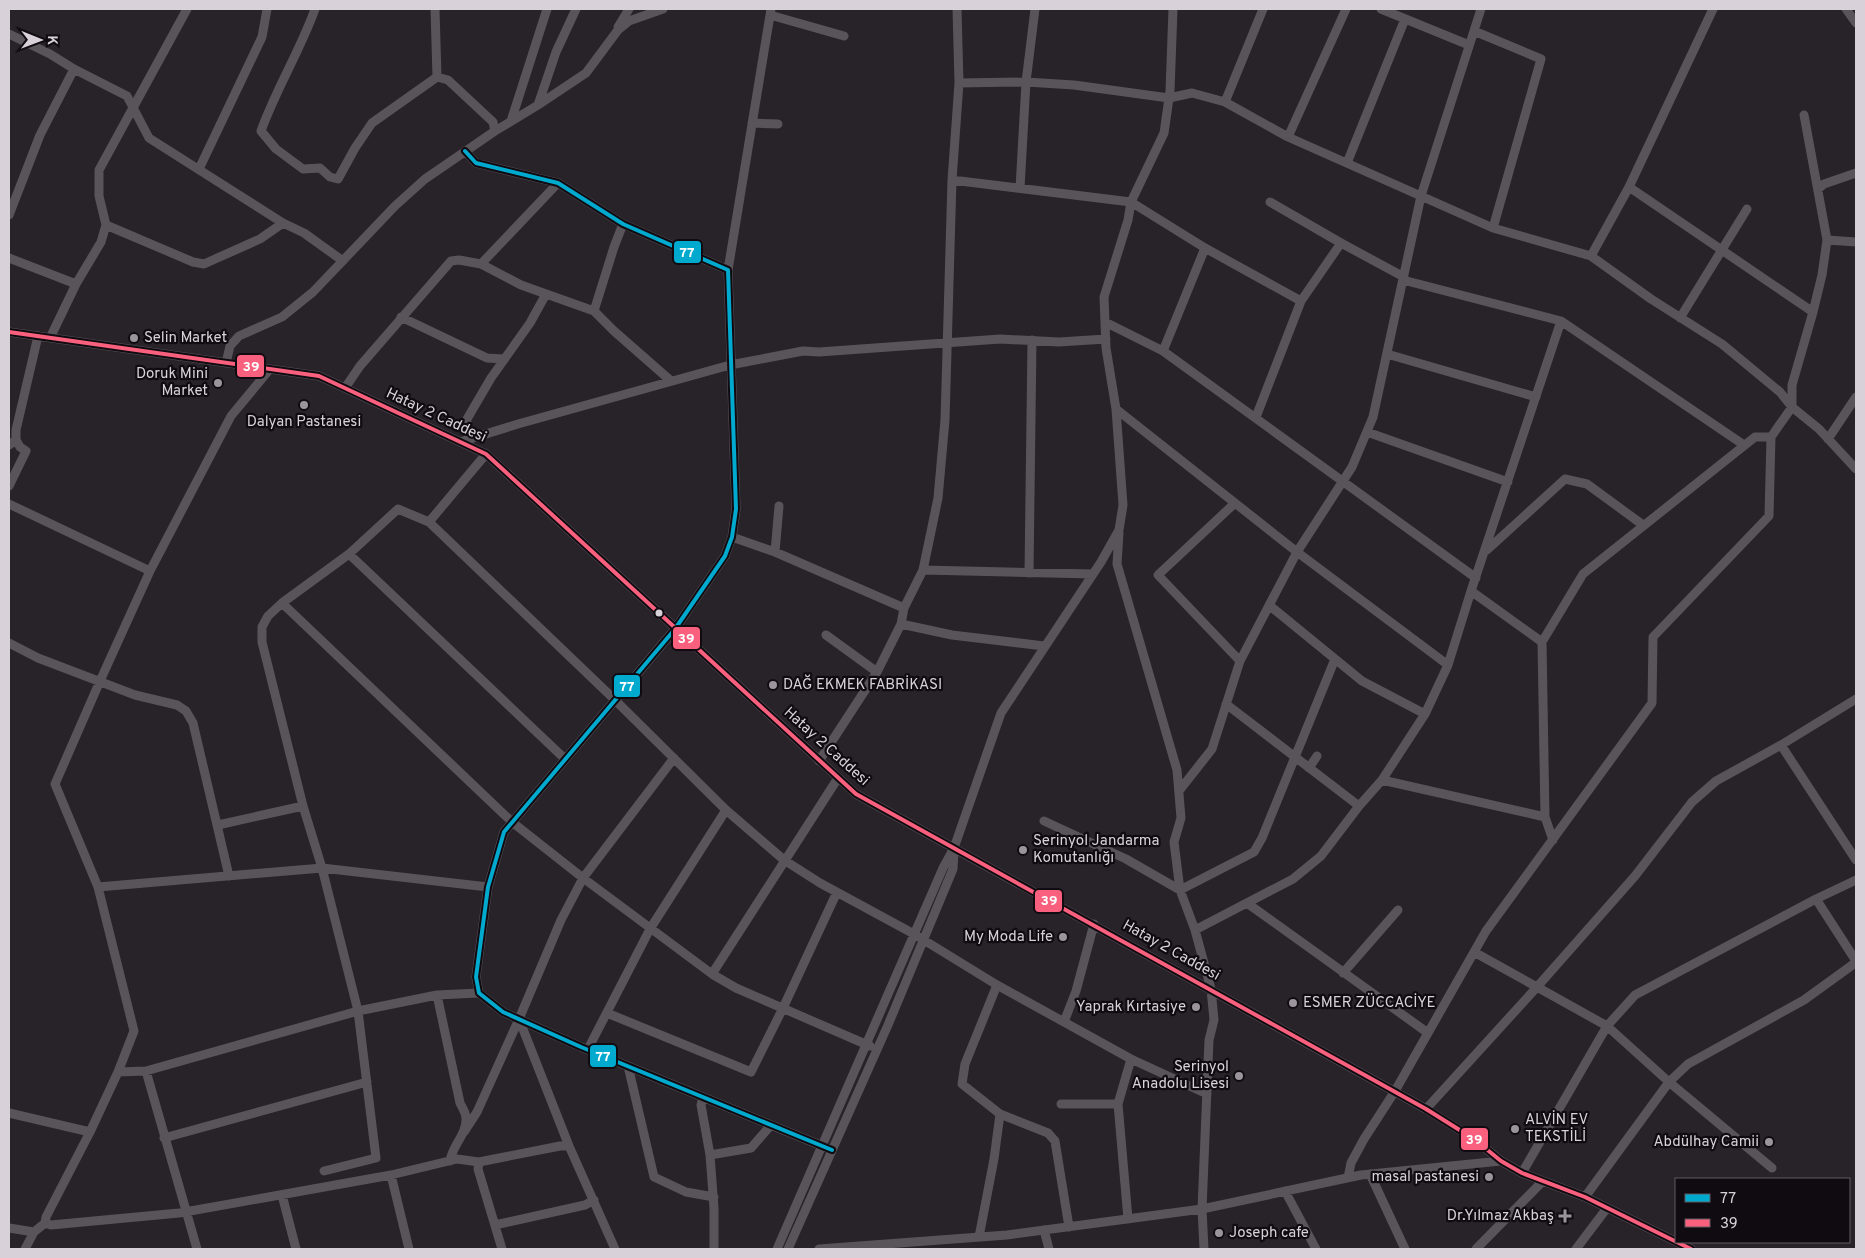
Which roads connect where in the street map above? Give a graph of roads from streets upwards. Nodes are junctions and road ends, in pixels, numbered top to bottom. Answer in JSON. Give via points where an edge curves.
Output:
{"nodes":[{"id":1,"x":187,"y":9,"type":"edge"},
{"id":2,"x":267,"y":9,"type":"edge"},
{"id":3,"x":315,"y":9,"type":"edge"},
{"id":4,"x":435,"y":9,"type":"edge"},
{"id":5,"x":547,"y":9,"type":"edge"},
{"id":6,"x":576,"y":9,"type":"edge"},
{"id":7,"x":629,"y":9,"type":"edge"},
{"id":8,"x":663,"y":9,"type":"edge"},
{"id":9,"x":957,"y":9,"type":"edge"},
{"id":10,"x":1035,"y":9,"type":"edge"},
{"id":11,"x":1173,"y":9,"type":"edge"},
{"id":12,"x":1263,"y":9,"type":"edge"},
{"id":13,"x":1346,"y":9,"type":"edge"},
{"id":14,"x":1381,"y":9,"type":"edge"},
{"id":15,"x":1481,"y":9,"type":"edge"},
{"id":16,"x":1713,"y":9,"type":"edge"},
{"id":17,"x":1846,"y":9,"type":"edge"},
{"id":18,"x":771,"y":12,"type":"edge"},
{"id":19,"x":1405,"y":19,"type":"junction"},
{"id":20,"x":1856,"y":23,"type":"edge"},
{"id":21,"x":1474,"y":31,"type":"junction"},
{"id":22,"x":9,"y":34,"type":"edge"},
{"id":23,"x":844,"y":36,"type":"dead end"},
{"id":24,"x":1469,"y":45,"type":"junction"},
{"id":25,"x":74,"y":69,"type":"junction"},
{"id":26,"x":437,"y":77,"type":"junction"},
{"id":27,"x":1026,"y":82,"type":"junction"},
{"id":28,"x":960,"y":83,"type":"junction"},
{"id":29,"x":1169,"y":98,"type":"junction"},
{"id":30,"x":1225,"y":102,"type":"junction"},
{"id":31,"x":538,"y":105,"type":"junction"},
{"id":32,"x":133,"y":106,"type":"junction"},
{"id":33,"x":1804,"y":115,"type":"dead end"},
{"id":34,"x":511,"y":121,"type":"junction"},
{"id":35,"x":752,"y":123,"type":"junction"},
{"id":36,"x":778,"y":124,"type":"dead end"},
{"id":37,"x":495,"y":131,"type":"junction"},
{"id":38,"x":1288,"y":137,"type":"junction"},
{"id":39,"x":465,"y":151,"type":"junction"},
{"id":40,"x":1346,"y":163,"type":"junction"},
{"id":41,"x":199,"y":168,"type":"junction"},
{"id":42,"x":1856,"y":173,"type":"edge"},
{"id":43,"x":952,"y":180,"type":"junction"},
{"id":44,"x":558,"y":184,"type":"junction"},
{"id":45,"x":1629,"y":187,"type":"junction"},
{"id":46,"x":1020,"y":188,"type":"junction"},
{"id":47,"x":1818,"y":189,"type":"junction"},
{"id":48,"x":1421,"y":196,"type":"junction"},
{"id":49,"x":1131,"y":202,"type":"junction"},
{"id":50,"x":1270,"y":202,"type":"dead end"},
{"id":51,"x":1747,"y":209,"type":"dead end"},
{"id":52,"x":9,"y":215,"type":"edge"},
{"id":53,"x":283,"y":223,"type":"junction"},
{"id":54,"x":623,"y":224,"type":"junction"},
{"id":55,"x":106,"y":225,"type":"junction"},
{"id":56,"x":1493,"y":228,"type":"junction"},
{"id":57,"x":1827,"y":240,"type":"junction"},
{"id":58,"x":1856,"y":242,"type":"edge"},
{"id":59,"x":1341,"y":243,"type":"junction"},
{"id":60,"x":1205,"y":248,"type":"junction"},
{"id":61,"x":1722,"y":249,"type":"junction"},
{"id":62,"x":1591,"y":256,"type":"junction"},
{"id":63,"x":9,"y":258,"type":"edge"},
{"id":64,"x":343,"y":261,"type":"junction"},
{"id":65,"x":481,"y":264,"type":"junction"},
{"id":66,"x":728,"y":270,"type":"junction"},
{"id":67,"x":1404,"y":278,"type":"junction"},
{"id":68,"x":76,"y":284,"type":"junction"},
{"id":69,"x":546,"y":294,"type":"junction"},
{"id":70,"x":1301,"y":301,"type":"junction"},
{"id":71,"x":594,"y":311,"type":"junction"},
{"id":72,"x":1813,"y":312,"type":"junction"},
{"id":73,"x":401,"y":317,"type":"junction"},
{"id":74,"x":1680,"y":318,"type":"junction"},
{"id":75,"x":1561,"y":321,"type":"junction"},
{"id":76,"x":1105,"y":322,"type":"junction"},
{"id":77,"x":9,"y":332,"type":"edge"},
{"id":78,"x":38,"y":336,"type":"junction"},
{"id":79,"x":50,"y":338,"type":"junction"},
{"id":80,"x":1106,"y":339,"type":"junction"},
{"id":81,"x":1032,"y":340,"type":"junction"},
{"id":82,"x":946,"y":343,"type":"junction"},
{"id":83,"x":1163,"y":351,"type":"junction"},
{"id":84,"x":1387,"y":354,"type":"junction"},
{"id":85,"x":504,"y":359,"type":"junction"},
{"id":86,"x":226,"y":363,"type":"junction"},
{"id":87,"x":730,"y":365,"type":"junction"},
{"id":88,"x":270,"y":369,"type":"junction"},
{"id":89,"x":671,"y":381,"type":"junction"},
{"id":90,"x":345,"y":388,"type":"junction"},
{"id":91,"x":1536,"y":397,"type":"junction"},
{"id":92,"x":1856,"y":397,"type":"edge"},
{"id":93,"x":1792,"y":407,"type":"junction"},
{"id":94,"x":1116,"y":409,"type":"junction"},
{"id":95,"x":1256,"y":417,"type":"junction"},
{"id":96,"x":1366,"y":432,"type":"junction"},
{"id":97,"x":1772,"y":437,"type":"junction"},
{"id":98,"x":471,"y":439,"type":"junction"},
{"id":99,"x":1828,"y":439,"type":"junction"},
{"id":100,"x":12,"y":442,"type":"edge"},
{"id":101,"x":460,"y":442,"type":"junction"},
{"id":102,"x":1744,"y":445,"type":"junction"},
{"id":103,"x":486,"y":454,"type":"junction"},
{"id":104,"x":1856,"y":469,"type":"edge"},
{"id":105,"x":1343,"y":481,"type":"junction"},
{"id":106,"x":1508,"y":482,"type":"junction"},
{"id":107,"x":9,"y":486,"type":"edge"},
{"id":108,"x":1235,"y":503,"type":"junction"},
{"id":109,"x":9,"y":504,"type":"edge"},
{"id":110,"x":779,"y":506,"type":"dead end"},
{"id":111,"x":429,"y":522,"type":"junction"},
{"id":112,"x":1643,"y":525,"type":"junction"},
{"id":113,"x":1119,"y":530,"type":"junction"},
{"id":114,"x":732,"y":536,"type":"junction"},
{"id":115,"x":1485,"y":551,"type":"junction"},
{"id":116,"x":775,"y":552,"type":"junction"},
{"id":117,"x":1297,"y":552,"type":"junction"},
{"id":118,"x":350,"y":554,"type":"junction"},
{"id":119,"x":922,"y":570,"type":"junction"},
{"id":120,"x":150,"y":571,"type":"junction"},
{"id":121,"x":1029,"y":573,"type":"junction"},
{"id":122,"x":1092,"y":574,"type":"junction"},
{"id":123,"x":1476,"y":578,"type":"junction"},
{"id":124,"x":1471,"y":591,"type":"junction"},
{"id":125,"x":282,"y":603,"type":"junction"},
{"id":126,"x":1269,"y":606,"type":"junction"},
{"id":127,"x":904,"y":608,"type":"junction"},
{"id":128,"x":901,"y":624,"type":"junction"},
{"id":129,"x":675,"y":628,"type":"junction"},
{"id":130,"x":826,"y":635,"type":"dead end"},
{"id":131,"x":1542,"y":642,"type":"junction"},
{"id":132,"x":9,"y":643,"type":"edge"},
{"id":133,"x":1044,"y":646,"type":"junction"},
{"id":134,"x":1335,"y":659,"type":"junction"},
{"id":135,"x":1240,"y":661,"type":"junction"},
{"id":136,"x":1448,"y":665,"type":"junction"},
{"id":137,"x":877,"y":672,"type":"junction"},
{"id":138,"x":100,"y":681,"type":"junction"},
{"id":139,"x":1856,"y":699,"type":"edge"},
{"id":140,"x":615,"y":700,"type":"junction"},
{"id":141,"x":1226,"y":704,"type":"junction"},
{"id":142,"x":1425,"y":714,"type":"junction"},
{"id":143,"x":1781,"y":745,"type":"junction"},
{"id":144,"x":1295,"y":756,"type":"junction"},
{"id":145,"x":1317,"y":756,"type":"dead end"},
{"id":146,"x":674,"y":758,"type":"junction"},
{"id":147,"x":565,"y":759,"type":"junction"},
{"id":148,"x":820,"y":761,"type":"junction"},
{"id":149,"x":1309,"y":768,"type":"junction"},
{"id":150,"x":838,"y":778,"type":"junction"},
{"id":151,"x":1382,"y":780,"type":"junction"},
{"id":152,"x":1179,"y":791,"type":"junction"},
{"id":153,"x":303,"y":806,"type":"junction"},
{"id":154,"x":1359,"y":806,"type":"junction"},
{"id":155,"x":726,"y":810,"type":"junction"},
{"id":156,"x":1544,"y":817,"type":"junction"},
{"id":157,"x":1044,"y":821,"type":"dead end"},
{"id":158,"x":512,"y":822,"type":"junction"},
{"id":159,"x":218,"y":825,"type":"junction"},
{"id":160,"x":1553,"y":840,"type":"junction"},
{"id":161,"x":954,"y":848,"type":"junction"},
{"id":162,"x":784,"y":860,"type":"junction"},
{"id":163,"x":1856,"y":860,"type":"edge"},
{"id":164,"x":322,"y":868,"type":"junction"},
{"id":165,"x":229,"y":876,"type":"junction"},
{"id":166,"x":583,"y":878,"type":"junction"},
{"id":167,"x":1856,"y":880,"type":"edge"},
{"id":168,"x":98,"y":887,"type":"junction"},
{"id":169,"x":488,"y":887,"type":"junction"},
{"id":170,"x":1180,"y":890,"type":"junction"},
{"id":171,"x":837,"y":892,"type":"junction"},
{"id":172,"x":1816,"y":899,"type":"junction"},
{"id":173,"x":1247,"y":903,"type":"junction"},
{"id":174,"x":1398,"y":910,"type":"dead end"},
{"id":175,"x":1094,"y":924,"type":"junction"},
{"id":176,"x":650,"y":929,"type":"junction"},
{"id":177,"x":1195,"y":930,"type":"junction"},
{"id":178,"x":914,"y":934,"type":"junction"},
{"id":179,"x":923,"y":940,"type":"junction"},
{"id":180,"x":1474,"y":952,"type":"junction"},
{"id":181,"x":1856,"y":961,"type":"edge"},
{"id":182,"x":1344,"y":973,"type":"junction"},
{"id":183,"x":712,"y":974,"type":"junction"},
{"id":184,"x":997,"y":985,"type":"junction"},
{"id":185,"x":1537,"y":987,"type":"junction"},
{"id":186,"x":1211,"y":989,"type":"junction"},
{"id":187,"x":479,"y":993,"type":"junction"},
{"id":188,"x":437,"y":995,"type":"junction"},
{"id":189,"x":783,"y":1008,"type":"junction"},
{"id":190,"x":358,"y":1011,"type":"junction"},
{"id":191,"x":607,"y":1013,"type":"junction"},
{"id":192,"x":519,"y":1019,"type":"junction"},
{"id":193,"x":1064,"y":1022,"type":"junction"},
{"id":194,"x":1607,"y":1026,"type":"junction"},
{"id":195,"x":1428,"y":1034,"type":"junction"},
{"id":196,"x":866,"y":1044,"type":"junction"},
{"id":197,"x":588,"y":1049,"type":"junction"},
{"id":198,"x":877,"y":1049,"type":"junction"},
{"id":199,"x":1131,"y":1059,"type":"junction"},
{"id":200,"x":628,"y":1066,"type":"junction"},
{"id":201,"x":146,"y":1071,"type":"junction"},
{"id":202,"x":118,"y":1072,"type":"junction"},
{"id":203,"x":367,"y":1082,"type":"junction"},
{"id":204,"x":1669,"y":1082,"type":"junction"},
{"id":205,"x":1395,"y":1091,"type":"junction"},
{"id":206,"x":1207,"y":1094,"type":"junction"},
{"id":207,"x":703,"y":1097,"type":"junction"},
{"id":208,"x":1061,"y":1104,"type":"dead end"},
{"id":209,"x":1118,"y":1104,"type":"junction"},
{"id":210,"x":1426,"y":1108,"type":"junction"},
{"id":211,"x":9,"y":1114,"type":"edge"},
{"id":212,"x":1000,"y":1114,"type":"junction"},
{"id":213,"x":771,"y":1125,"type":"junction"},
{"id":214,"x":90,"y":1132,"type":"junction"},
{"id":215,"x":464,"y":1132,"type":"junction"},
{"id":216,"x":164,"y":1138,"type":"junction"},
{"id":217,"x":569,"y":1146,"type":"junction"},
{"id":218,"x":822,"y":1146,"type":"junction"},
{"id":219,"x":832,"y":1150,"type":"junction"},
{"id":220,"x":710,"y":1155,"type":"junction"},
{"id":221,"x":450,"y":1161,"type":"junction"},
{"id":222,"x":1501,"y":1161,"type":"junction"},
{"id":223,"x":479,"y":1162,"type":"junction"},
{"id":224,"x":1772,"y":1168,"type":"dead end"},
{"id":225,"x":324,"y":1172,"type":"dead end"},
{"id":226,"x":1522,"y":1173,"type":"junction"},
{"id":227,"x":1370,"y":1174,"type":"junction"},
{"id":228,"x":391,"y":1175,"type":"junction"},
{"id":229,"x":1348,"y":1178,"type":"junction"},
{"id":230,"x":1543,"y":1181,"type":"junction"},
{"id":231,"x":1285,"y":1191,"type":"junction"},
{"id":232,"x":282,"y":1194,"type":"junction"},
{"id":233,"x":714,"y":1197,"type":"junction"},
{"id":234,"x":1585,"y":1197,"type":"junction"},
{"id":235,"x":594,"y":1200,"type":"junction"},
{"id":236,"x":1607,"y":1208,"type":"junction"},
{"id":237,"x":1202,"y":1209,"type":"junction"},
{"id":238,"x":186,"y":1212,"type":"junction"},
{"id":239,"x":1128,"y":1219,"type":"junction"},
{"id":240,"x":45,"y":1223,"type":"junction"},
{"id":241,"x":495,"y":1225,"type":"junction"},
{"id":242,"x":1069,"y":1226,"type":"junction"},
{"id":243,"x":9,"y":1228,"type":"edge"},
{"id":244,"x":1044,"y":1230,"type":"junction"},
{"id":245,"x":34,"y":1232,"type":"junction"},
{"id":246,"x":979,"y":1237,"type":"junction"},
{"id":247,"x":1675,"y":1241,"type":"edge"},
{"id":248,"x":1679,"y":1243,"type":"edge"},
{"id":249,"x":25,"y":1249,"type":"edge"},
{"id":250,"x":196,"y":1249,"type":"edge"},
{"id":251,"x":296,"y":1249,"type":"edge"},
{"id":252,"x":408,"y":1249,"type":"edge"},
{"id":253,"x":502,"y":1249,"type":"edge"},
{"id":254,"x":615,"y":1249,"type":"edge"},
{"id":255,"x":714,"y":1249,"type":"edge"},
{"id":256,"x":777,"y":1249,"type":"edge"},
{"id":257,"x":788,"y":1249,"type":"edge"},
{"id":258,"x":819,"y":1249,"type":"edge"},
{"id":259,"x":826,"y":1249,"type":"edge"},
{"id":260,"x":1049,"y":1249,"type":"edge"},
{"id":261,"x":1204,"y":1249,"type":"edge"},
{"id":262,"x":1316,"y":1249,"type":"edge"},
{"id":263,"x":1405,"y":1249,"type":"edge"},
{"id":264,"x":1476,"y":1249,"type":"edge"},
{"id":265,"x":1576,"y":1249,"type":"edge"},
{"id":266,"x":1691,"y":1249,"type":"edge"}],
"edges":[{"from":1,"to":32,"type":"street"},
{"from":2,"to":41,"type":"street","via":[[262,37]]},
{"from":3,"to":26,"type":"street","via":[[261,131],[276,149],[303,169],[320,168],[338,179],[372,123]]},
{"from":4,"to":26,"type":"street"},
{"from":5,"to":34,"type":"street"},
{"from":6,"to":31,"type":"street","via":[[556,52]]},
{"from":7,"to":31,"type":"street","via":[[610,39],[580,75]]},
{"from":8,"to":31,"type":"street","via":[[629,21],[618,30],[586,73]]},
{"from":9,"to":28,"type":"street"},
{"from":10,"to":27,"type":"street"},
{"from":11,"to":29,"type":"street"},
{"from":12,"to":30,"type":"street"},
{"from":13,"to":38,"type":"street"},
{"from":14,"to":19,"type":"street"},
{"from":15,"to":21,"type":"street"},
{"from":16,"to":45,"type":"street"},
{"from":17,"to":20,"type":"street"},
{"from":18,"to":23,"type":"street"},
{"from":18,"to":35,"type":"street"},
{"from":19,"to":24,"type":"street"},
{"from":19,"to":40,"type":"street"},
{"from":21,"to":24,"type":"street"},
{"from":21,"to":56,"type":"street","via":[[1541,60]]},
{"from":22,"to":25,"type":"street"},
{"from":24,"to":48,"type":"street"},
{"from":25,"to":32,"type":"street","via":[[127,96]]},
{"from":25,"to":52,"type":"street","via":[[40,136]]},
{"from":26,"to":37,"type":"street","via":[[448,80],[492,122]]},
{"from":27,"to":28,"type":"street"},
{"from":27,"to":29,"type":"street","via":[[1074,84]]},
{"from":27,"to":46,"type":"street"},
{"from":28,"to":43,"type":"street"},
{"from":29,"to":30,"type":"street","via":[[1192,94]]},
{"from":29,"to":49,"type":"street","via":[[1164,133]]},
{"from":30,"to":38,"type":"street"},
{"from":31,"to":34,"type":"street"},
{"from":32,"to":41,"type":"street","via":[[149,138]]},
{"from":32,"to":55,"type":"street","via":[[100,170],[99,196]]},
{"from":33,"to":47,"type":"street"},
{"from":34,"to":37,"type":"street"},
{"from":35,"to":36,"type":"street"},
{"from":35,"to":66,"type":"street"},
{"from":37,"to":39,"type":"street"},
{"from":38,"to":40,"type":"street"},
{"from":39,"to":44,"type":"street","via":[[476,163]]},
{"from":39,"to":64,"type":"street","via":[[425,179],[395,206]]},
{"from":40,"to":48,"type":"street"},
{"from":41,"to":53,"type":"street"},
{"from":42,"to":47,"type":"street"},
{"from":43,"to":46,"type":"street"},
{"from":43,"to":82,"type":"street"},
{"from":44,"to":54,"type":"street"},
{"from":44,"to":65,"type":"street"},
{"from":45,"to":61,"type":"street"},
{"from":45,"to":62,"type":"street"},
{"from":46,"to":49,"type":"street"},
{"from":47,"to":57,"type":"street"},
{"from":48,"to":56,"type":"street"},
{"from":48,"to":67,"type":"street"},
{"from":49,"to":60,"type":"street"},
{"from":49,"to":76,"type":"street","via":[[1104,297]]},
{"from":50,"to":59,"type":"street"},
{"from":51,"to":61,"type":"street"},
{"from":53,"to":55,"type":"street","via":[[260,239],[204,264]]},
{"from":53,"to":64,"type":"street","via":[[304,233]]},
{"from":54,"to":66,"type":"street"},
{"from":54,"to":71,"type":"street"},
{"from":55,"to":68,"type":"street","via":[[101,242]]},
{"from":56,"to":62,"type":"street"},
{"from":57,"to":58,"type":"street"},
{"from":57,"to":72,"type":"street"},
{"from":59,"to":67,"type":"street"},
{"from":59,"to":70,"type":"street"},
{"from":60,"to":70,"type":"street"},
{"from":60,"to":83,"type":"street"},
{"from":61,"to":72,"type":"street"},
{"from":61,"to":74,"type":"street"},
{"from":62,"to":74,"type":"street"},
{"from":63,"to":68,"type":"street"},
{"from":64,"to":86,"type":"street","via":[[313,292],[282,317],[239,336],[230,346]]},
{"from":65,"to":69,"type":"street","via":[[514,282]]},
{"from":65,"to":73,"type":"street","via":[[451,261]]},
{"from":66,"to":87,"type":"street"},
{"from":67,"to":75,"type":"street"},
{"from":67,"to":84,"type":"street"},
{"from":68,"to":79,"type":"street"},
{"from":69,"to":71,"type":"street"},
{"from":69,"to":85,"type":"street"},
{"from":70,"to":95,"type":"street"},
{"from":71,"to":89,"type":"street"},
{"from":72,"to":93,"type":"street","via":[[1792,385]]},
{"from":73,"to":85,"type":"street","via":[[487,358]]},
{"from":73,"to":90,"type":"street"},
{"from":74,"to":93,"type":"street","via":[[1722,344],[1780,392]]},
{"from":75,"to":91,"type":"street"},
{"from":75,"to":102,"type":"street"},
{"from":76,"to":80,"type":"street"},
{"from":76,"to":83,"type":"street"},
{"from":77,"to":78,"type":"street","name":"Hatay 2 Caddesi"},
{"from":78,"to":79,"type":"street","name":"Hatay 2 Caddesi"},
{"from":78,"to":100,"type":"street"},
{"from":79,"to":86,"type":"street","name":"Hatay 2 Caddesi"},
{"from":80,"to":81,"type":"street"},
{"from":80,"to":94,"type":"street"},
{"from":81,"to":82,"type":"street"},
{"from":81,"to":121,"type":"street"},
{"from":82,"to":87,"type":"street","via":[[802,351]]},
{"from":82,"to":119,"type":"street","via":[[945,420],[938,498]]},
{"from":83,"to":95,"type":"street"},
{"from":84,"to":91,"type":"street"},
{"from":84,"to":96,"type":"street","via":[[1373,417]]},
{"from":85,"to":98,"type":"street","via":[[467,419]]},
{"from":86,"to":88,"type":"street","name":"Hatay 2 Caddesi"},
{"from":87,"to":89,"type":"street"},
{"from":87,"to":114,"type":"street","via":[[736,509]]},
{"from":88,"to":90,"type":"street","name":"Hatay 2 Caddesi","via":[[319,376]]},
{"from":88,"to":120,"type":"street","via":[[231,416]]},
{"from":89,"to":98,"type":"street"},
{"from":90,"to":101,"type":"street","name":"Hatay 2 Caddesi"},
{"from":91,"to":106,"type":"street"},
{"from":92,"to":99,"type":"street"},
{"from":93,"to":97,"type":"street"},
{"from":93,"to":99,"type":"street"},
{"from":94,"to":108,"type":"street"},
{"from":94,"to":113,"type":"street","via":[[1124,505]]},
{"from":95,"to":105,"type":"street"},
{"from":96,"to":105,"type":"street"},
{"from":96,"to":106,"type":"street"},
{"from":97,"to":102,"type":"street","via":[[1755,437]]},
{"from":97,"to":160,"type":"street","via":[[1770,516],[1653,637],[1652,703]]},
{"from":98,"to":101,"type":"street"},
{"from":99,"to":104,"type":"street"},
{"from":100,"to":107,"type":"street","via":[[26,451]]},
{"from":101,"to":103,"type":"street","name":"Hatay 2 Caddesi"},
{"from":102,"to":112,"type":"street"},
{"from":103,"to":111,"type":"street"},
{"from":103,"to":129,"type":"street","name":"Hatay 2 Caddesi"},
{"from":105,"to":117,"type":"street"},
{"from":105,"to":123,"type":"street"},
{"from":106,"to":115,"type":"street"},
{"from":108,"to":117,"type":"street"},
{"from":108,"to":135,"type":"street","via":[[1158,575]]},
{"from":109,"to":120,"type":"street"},
{"from":110,"to":116,"type":"street"},
{"from":111,"to":118,"type":"street","via":[[398,509]]},
{"from":111,"to":140,"type":"street"},
{"from":112,"to":115,"type":"street","via":[[1587,484],[1565,479]]},
{"from":112,"to":131,"type":"street","via":[[1583,574]]},
{"from":113,"to":122,"type":"street"},
{"from":113,"to":152,"type":"street","via":[[1117,564],[1177,770]]},
{"from":114,"to":116,"type":"street"},
{"from":114,"to":129,"type":"street","via":[[725,556]]},
{"from":115,"to":123,"type":"street"},
{"from":116,"to":127,"type":"street"},
{"from":117,"to":126,"type":"street"},
{"from":117,"to":136,"type":"street"},
{"from":118,"to":125,"type":"street"},
{"from":118,"to":147,"type":"street"},
{"from":119,"to":121,"type":"street"},
{"from":119,"to":127,"type":"street"},
{"from":120,"to":138,"type":"street"},
{"from":121,"to":122,"type":"street"},
{"from":122,"to":133,"type":"street"},
{"from":123,"to":124,"type":"street"},
{"from":124,"to":131,"type":"street"},
{"from":124,"to":136,"type":"street"},
{"from":125,"to":153,"type":"street","via":[[265,621],[261,634]]},
{"from":125,"to":158,"type":"street"},
{"from":126,"to":134,"type":"street"},
{"from":126,"to":135,"type":"street"},
{"from":127,"to":128,"type":"street"},
{"from":128,"to":133,"type":"street","via":[[952,635]]},
{"from":128,"to":137,"type":"street"},
{"from":129,"to":140,"type":"street"},
{"from":129,"to":148,"type":"street","name":"Hatay 2 Caddesi"},
{"from":130,"to":137,"type":"street"},
{"from":131,"to":156,"type":"street"},
{"from":132,"to":138,"type":"street","via":[[38,658]]},
{"from":133,"to":161,"type":"street","via":[[1001,713]]},
{"from":134,"to":142,"type":"street","via":[[1362,681]]},
{"from":134,"to":144,"type":"street"},
{"from":135,"to":141,"type":"street"},
{"from":136,"to":142,"type":"street"},
{"from":137,"to":148,"type":"street"},
{"from":138,"to":159,"type":"street","via":[[142,698],[177,705],[189,714]]},
{"from":138,"to":168,"type":"street","via":[[55,784]]},
{"from":139,"to":143,"type":"street"},
{"from":140,"to":146,"type":"street"},
{"from":140,"to":147,"type":"street"},
{"from":141,"to":144,"type":"street"},
{"from":141,"to":152,"type":"street","via":[[1212,750]]},
{"from":142,"to":151,"type":"street"},
{"from":143,"to":163,"type":"street"},
{"from":143,"to":185,"type":"street","via":[[1716,781],[1692,802],[1635,876]]},
{"from":144,"to":149,"type":"street"},
{"from":144,"to":170,"type":"street","via":[[1254,852]]},
{"from":145,"to":149,"type":"street"},
{"from":146,"to":155,"type":"street"},
{"from":146,"to":166,"type":"street"},
{"from":147,"to":158,"type":"street"},
{"from":148,"to":150,"type":"street","name":"Hatay 2 Caddesi"},
{"from":149,"to":154,"type":"street"},
{"from":150,"to":161,"type":"street","name":"Hatay 2 Caddesi","via":[[856,794]]},
{"from":150,"to":162,"type":"street"},
{"from":151,"to":154,"type":"street"},
{"from":151,"to":156,"type":"street"},
{"from":152,"to":170,"type":"street","via":[[1181,818],[1174,842]]},
{"from":153,"to":159,"type":"street"},
{"from":153,"to":164,"type":"street"},
{"from":154,"to":173,"type":"street","via":[[1321,856],[1293,879]]},
{"from":155,"to":162,"type":"street"},
{"from":155,"to":176,"type":"street"},
{"from":156,"to":160,"type":"street"},
{"from":157,"to":170,"type":"street","via":[[1126,859]]},
{"from":158,"to":166,"type":"street"},
{"from":158,"to":169,"type":"street","via":[[504,832]]},
{"from":159,"to":165,"type":"street"},
{"from":160,"to":180,"type":"street"},
{"from":161,"to":175,"type":"street","name":"Hatay 2 Caddesi"},
{"from":161,"to":178,"type":"street"},
{"from":161,"to":179,"type":"street","via":[[953,869]]},
{"from":162,"to":171,"type":"street"},
{"from":162,"to":183,"type":"street"},
{"from":164,"to":165,"type":"street"},
{"from":164,"to":169,"type":"street"},
{"from":164,"to":190,"type":"street"},
{"from":165,"to":168,"type":"street"},
{"from":166,"to":176,"type":"street"},
{"from":166,"to":192,"type":"street","via":[[561,920]]},
{"from":167,"to":172,"type":"street"},
{"from":168,"to":202,"type":"street","via":[[134,1031]]},
{"from":169,"to":187,"type":"street","via":[[476,977]]},
{"from":170,"to":177,"type":"street"},
{"from":171,"to":178,"type":"street"},
{"from":171,"to":189,"type":"street"},
{"from":172,"to":181,"type":"street"},
{"from":172,"to":194,"type":"street","via":[[1635,995]]},
{"from":173,"to":177,"type":"street"},
{"from":173,"to":182,"type":"street"},
{"from":174,"to":182,"type":"street"},
{"from":175,"to":186,"type":"street","name":"Hatay 2 Caddesi"},
{"from":175,"to":193,"type":"street"},
{"from":176,"to":183,"type":"street"},
{"from":176,"to":191,"type":"street"},
{"from":177,"to":186,"type":"street"},
{"from":178,"to":179,"type":"street"},
{"from":178,"to":196,"type":"street"},
{"from":179,"to":184,"type":"street"},
{"from":179,"to":198,"type":"street"},
{"from":180,"to":185,"type":"street"},
{"from":180,"to":195,"type":"street"},
{"from":181,"to":204,"type":"street","via":[[1804,1000],[1688,1064]]},
{"from":182,"to":195,"type":"street"},
{"from":183,"to":189,"type":"street"},
{"from":184,"to":193,"type":"street"},
{"from":184,"to":212,"type":"street","via":[[965,1064],[962,1084]]},
{"from":185,"to":194,"type":"street"},
{"from":185,"to":210,"type":"street"},
{"from":186,"to":205,"type":"street","name":"Hatay 2 Caddesi"},
{"from":186,"to":206,"type":"street","via":[[1214,1020],[1209,1040]]},
{"from":187,"to":188,"type":"street"},
{"from":187,"to":192,"type":"street","via":[[503,1012]]},
{"from":188,"to":190,"type":"street"},
{"from":188,"to":215,"type":"street","via":[[460,1103],[466,1117]]},
{"from":189,"to":191,"type":"street","via":[[751,1072]]},
{"from":189,"to":196,"type":"street"},
{"from":190,"to":201,"type":"street"},
{"from":190,"to":203,"type":"street"},
{"from":191,"to":197,"type":"street"},
{"from":192,"to":197,"type":"street"},
{"from":192,"to":215,"type":"street","via":[[477,1112]]},
{"from":192,"to":217,"type":"street"},
{"from":193,"to":199,"type":"street"},
{"from":194,"to":204,"type":"street"},
{"from":194,"to":226,"type":"street"},
{"from":195,"to":205,"type":"street"},
{"from":196,"to":198,"type":"street"},
{"from":196,"to":218,"type":"street"},
{"from":197,"to":200,"type":"street"},
{"from":198,"to":219,"type":"street"},
{"from":199,"to":206,"type":"street"},
{"from":199,"to":209,"type":"street"},
{"from":200,"to":207,"type":"street"},
{"from":200,"to":233,"type":"street","via":[[654,1177],[686,1192]]},
{"from":201,"to":202,"type":"street"},
{"from":201,"to":216,"type":"street"},
{"from":202,"to":214,"type":"street"},
{"from":203,"to":216,"type":"street"},
{"from":203,"to":225,"type":"street","via":[[376,1158]]},
{"from":204,"to":224,"type":"street"},
{"from":204,"to":234,"type":"street"},
{"from":205,"to":210,"type":"street","name":"Hatay 2 Caddesi"},
{"from":205,"to":229,"type":"street","via":[[1364,1138]]},
{"from":206,"to":237,"type":"street"},
{"from":207,"to":213,"type":"street"},
{"from":207,"to":220,"type":"street","via":[[701,1105]]},
{"from":208,"to":209,"type":"street"},
{"from":209,"to":239,"type":"street"},
{"from":210,"to":222,"type":"street","name":"Hatay 2 Caddesi"},
{"from":211,"to":214,"type":"street"},
{"from":212,"to":242,"type":"street","via":[[1048,1133],[1055,1141]]},
{"from":212,"to":246,"type":"street"},
{"from":213,"to":218,"type":"street"},
{"from":213,"to":220,"type":"street","via":[[751,1148]]},
{"from":214,"to":240,"type":"street"},
{"from":215,"to":221,"type":"street"},
{"from":216,"to":238,"type":"street"},
{"from":217,"to":223,"type":"street"},
{"from":217,"to":235,"type":"street"},
{"from":218,"to":219,"type":"street"},
{"from":218,"to":256,"type":"street"},
{"from":219,"to":257,"type":"street"},
{"from":220,"to":233,"type":"street"},
{"from":221,"to":223,"type":"street"},
{"from":221,"to":228,"type":"street"},
{"from":222,"to":226,"type":"street","name":"Hatay 2 Caddesi"},
{"from":222,"to":227,"type":"street"},
{"from":223,"to":241,"type":"street","via":[[478,1169]]},
{"from":226,"to":230,"type":"street","name":"Hatay 2 Caddesi"},
{"from":227,"to":229,"type":"street"},
{"from":227,"to":263,"type":"street"},
{"from":228,"to":232,"type":"street"},
{"from":228,"to":252,"type":"street"},
{"from":229,"to":231,"type":"street"},
{"from":230,"to":234,"type":"street","name":"Hatay 2 Caddesi"},
{"from":230,"to":264,"type":"street"},
{"from":231,"to":237,"type":"street"},
{"from":231,"to":262,"type":"street"},
{"from":232,"to":238,"type":"street"},
{"from":232,"to":251,"type":"street"},
{"from":233,"to":255,"type":"street"},
{"from":234,"to":236,"type":"street","name":"Hatay 2 Caddesi"},
{"from":235,"to":241,"type":"street","via":[[585,1205]]},
{"from":235,"to":254,"type":"street"},
{"from":236,"to":247,"type":"street","name":"Hatay 2 Caddesi"},
{"from":236,"to":265,"type":"street"},
{"from":237,"to":239,"type":"street"},
{"from":237,"to":261,"type":"street"},
{"from":238,"to":240,"type":"street"},
{"from":238,"to":250,"type":"street"},
{"from":239,"to":242,"type":"street"},
{"from":240,"to":245,"type":"street"},
{"from":241,"to":253,"type":"street"},
{"from":242,"to":244,"type":"street"},
{"from":243,"to":245,"type":"street"},
{"from":244,"to":246,"type":"street"},
{"from":244,"to":260,"type":"street"},
{"from":245,"to":249,"type":"street"},
{"from":246,"to":259,"type":"street"},
{"from":248,"to":266,"type":"street","name":"Hatay 2 Caddesi"},
{"from":258,"to":259,"type":"street"}]}
